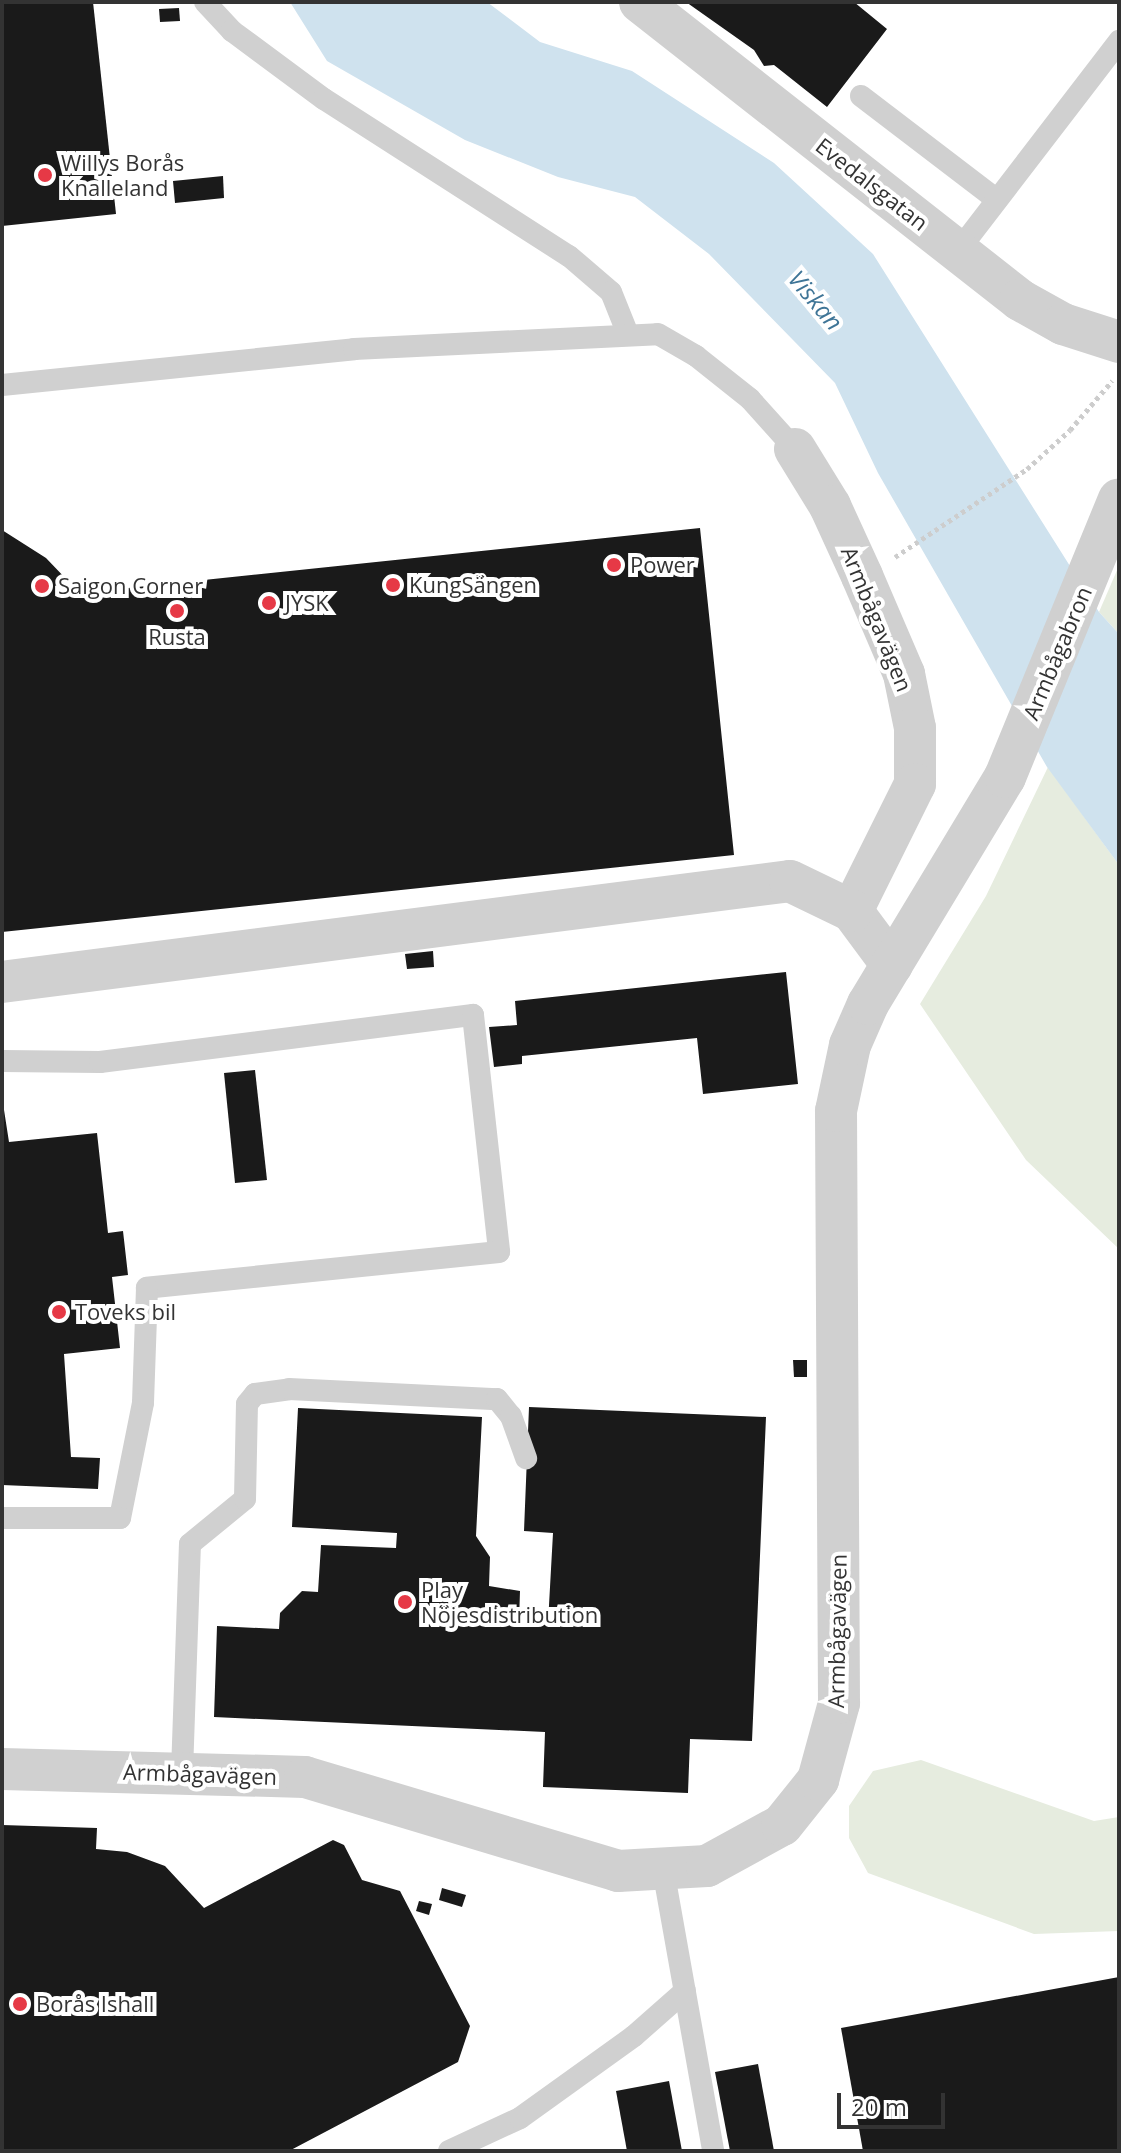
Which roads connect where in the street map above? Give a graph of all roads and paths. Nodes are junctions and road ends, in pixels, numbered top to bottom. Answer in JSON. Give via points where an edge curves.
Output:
{"nodes":[{"id":1,"x":205,"y":2,"type":"edge"},
{"id":2,"x":640,"y":2,"type":"edge"},
{"id":3,"x":1119,"y":41,"type":"edge"},
{"id":4,"x":861,"y":96,"type":"dead end"},
{"id":5,"x":997,"y":200,"type":"junction"},
{"id":6,"x":958,"y":251,"type":"junction"},
{"id":7,"x":627,"y":332,"type":"junction"},
{"id":8,"x":1116,"y":358,"type":"edge"},
{"id":9,"x":2,"y":385,"type":"edge"},
{"id":10,"x":795,"y":449,"type":"joint"},
{"id":11,"x":1114,"y":514,"type":"edge"},
{"id":12,"x":887,"y":562,"type":"dead end"},
{"id":13,"x":1005,"y":777,"type":"joint"},
{"id":14,"x":852,"y":911,"type":"junction"},
{"id":15,"x":892,"y":965,"type":"junction"},
{"id":16,"x":2,"y":982,"type":"edge"},
{"id":17,"x":2,"y":1061,"type":"edge"},
{"id":18,"x":526,"y":1458,"type":"dead end"},
{"id":19,"x":2,"y":1518,"type":"edge"},
{"id":20,"x":2,"y":1769,"type":"edge"},
{"id":21,"x":182,"y":1772,"type":"junction"},
{"id":22,"x":663,"y":1869,"type":"junction"},
{"id":23,"x":685,"y":1991,"type":"junction"},
{"id":24,"x":449,"y":2151,"type":"edge"},
{"id":25,"x":713,"y":2151,"type":"edge"}],
"edges":[{"from":1,"to":7,"type":"lane","via":[[232,31],[324,99],[569,256],[611,292]]},
{"from":2,"to":6,"type":"street","name":"Evedalsgatan"},
{"from":3,"to":5,"type":"lane"},
{"from":4,"to":5,"type":"lane"},
{"from":5,"to":6,"type":"lane"},
{"from":6,"to":8,"type":"street","name":"Evedalsgatan"},
{"from":7,"to":9,"type":"lane","via":[[354,349]]},
{"from":7,"to":10,"type":"lane","via":[[658,334],[696,356],[750,399]]},
{"from":8,"to":12,"type":"path","via":[[1110,386],[1027,469]]},
{"from":10,"to":14,"type":"street","name":"Armbågavägen","via":[[830,506],[862,576],[904,674],[915,728],[915,784]]},
{"from":11,"to":13,"type":"street","name":"Armbågabron"},
{"from":13,"to":15,"type":"street","name":"Armbågavägen"},
{"from":14,"to":15,"type":"street"},
{"from":14,"to":16,"type":"street","via":[[790,881]]},
{"from":15,"to":22,"type":"street","name":"Armbågavägen","via":[[850,1045],[836,1111],[839,1703],[818,1780],[782,1825],[707,1866]]},
{"from":17,"to":19,"type":"lane","via":[[100,1062],[473,1015],[499,1252],[147,1288],[143,1403],[120,1518]]},
{"from":18,"to":21,"type":"lane","via":[[511,1416],[497,1399],[289,1389],[255,1394],[247,1404],[245,1499],[190,1544]]},
{"from":20,"to":21,"type":"street","name":"Armbågavägen"},
{"from":21,"to":22,"type":"street","name":"Armbågavägen","via":[[305,1777],[618,1871]]},
{"from":22,"to":23,"type":"lane"},
{"from":23,"to":24,"type":"lane","via":[[634,2036],[520,2118]]},
{"from":23,"to":25,"type":"lane"}]}
